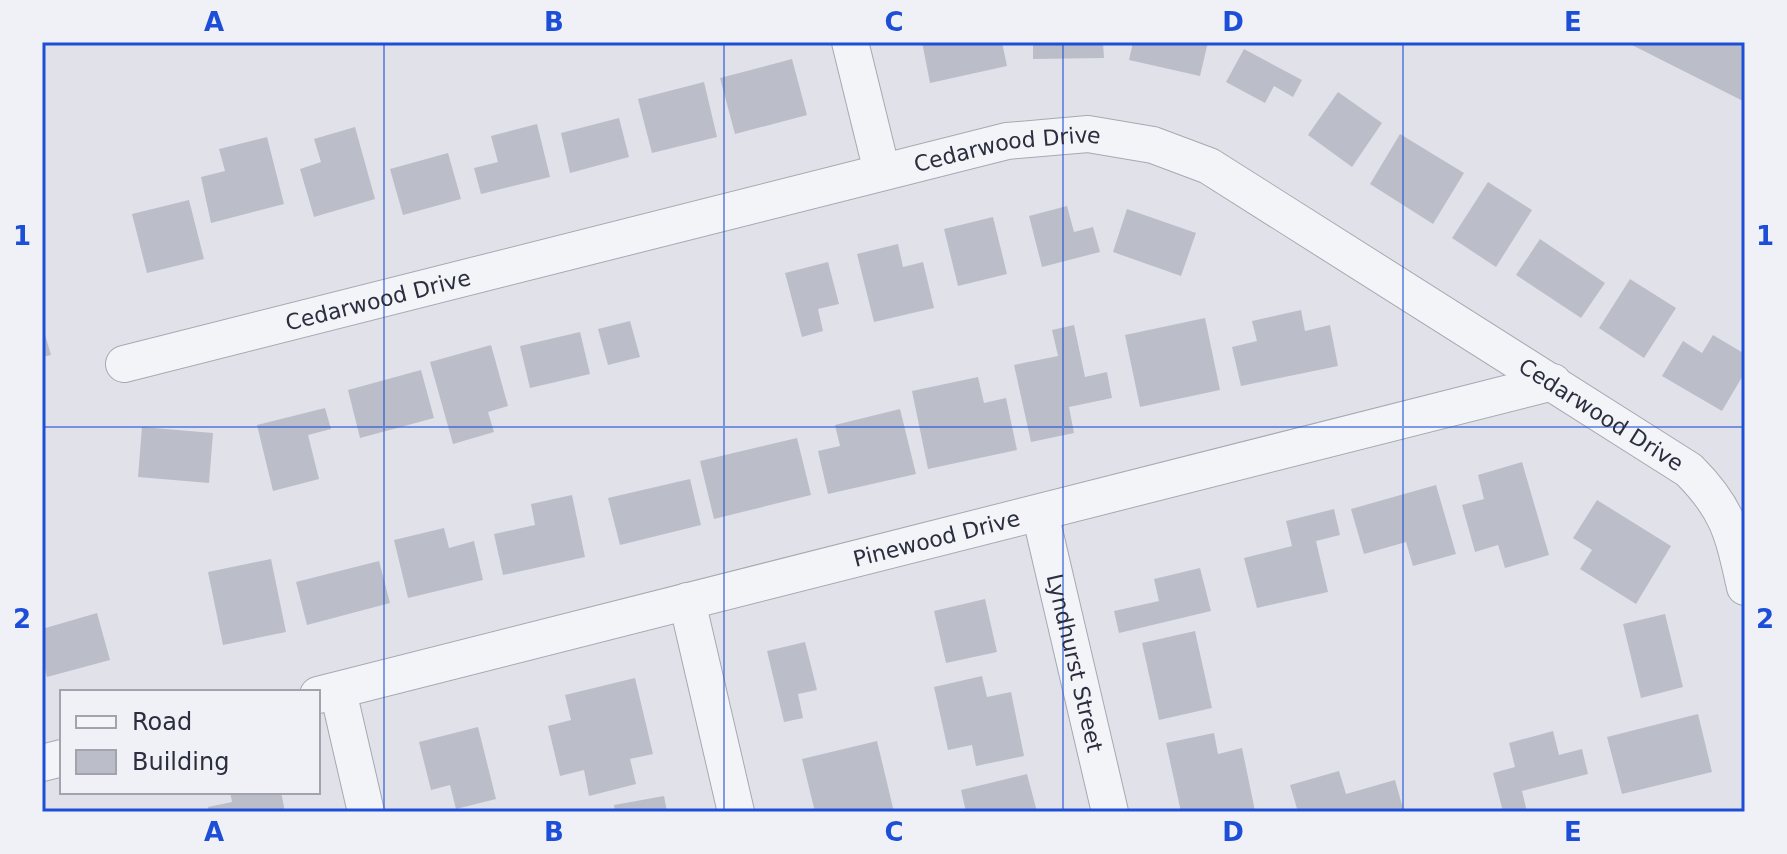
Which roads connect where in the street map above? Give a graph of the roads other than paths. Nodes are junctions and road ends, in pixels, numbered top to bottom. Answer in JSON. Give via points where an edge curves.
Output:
{"nodes":[{"id":1,"x":850,"y":42,"type":"edge"},
{"id":2,"x":882,"y":172,"type":"junction"},
{"id":3,"x":124,"y":364,"type":"dead end"},
{"id":4,"x":1553,"y":382,"type":"junction"},
{"id":5,"x":1040,"y":513,"type":"junction"},
{"id":6,"x":1745,"y":587,"type":"edge"},
{"id":7,"x":687,"y":601,"type":"junction"},
{"id":8,"x":328,"y":693,"type":"edge"},
{"id":9,"x":366,"y":812,"type":"edge"},
{"id":10,"x":736,"y":812,"type":"edge"},
{"id":11,"x":1110,"y":812,"type":"edge"}],
"edges":[{"from":1,"to":2,"type":"street"},
{"from":2,"to":3,"type":"street","name":"Cedarwood Drive"},
{"from":2,"to":4,"type":"street","name":"Cedarwood Drive","via":[[1007,141],[1088,134],[1153,145],[1209,166]]},
{"from":4,"to":5,"type":"street","name":"Pinewood Drive"},
{"from":4,"to":6,"type":"street","name":"Cedarwood Drive","via":[[1689,470],[1715,495],[1732,529]]},
{"from":5,"to":7,"type":"street","name":"Pinewood Drive"},
{"from":5,"to":11,"type":"street","name":"Lyndhurst Street"},
{"from":7,"to":8,"type":"street","name":"Pinewood Drive"},
{"from":7,"to":10,"type":"street"},
{"from":8,"to":9,"type":"street"}]}
